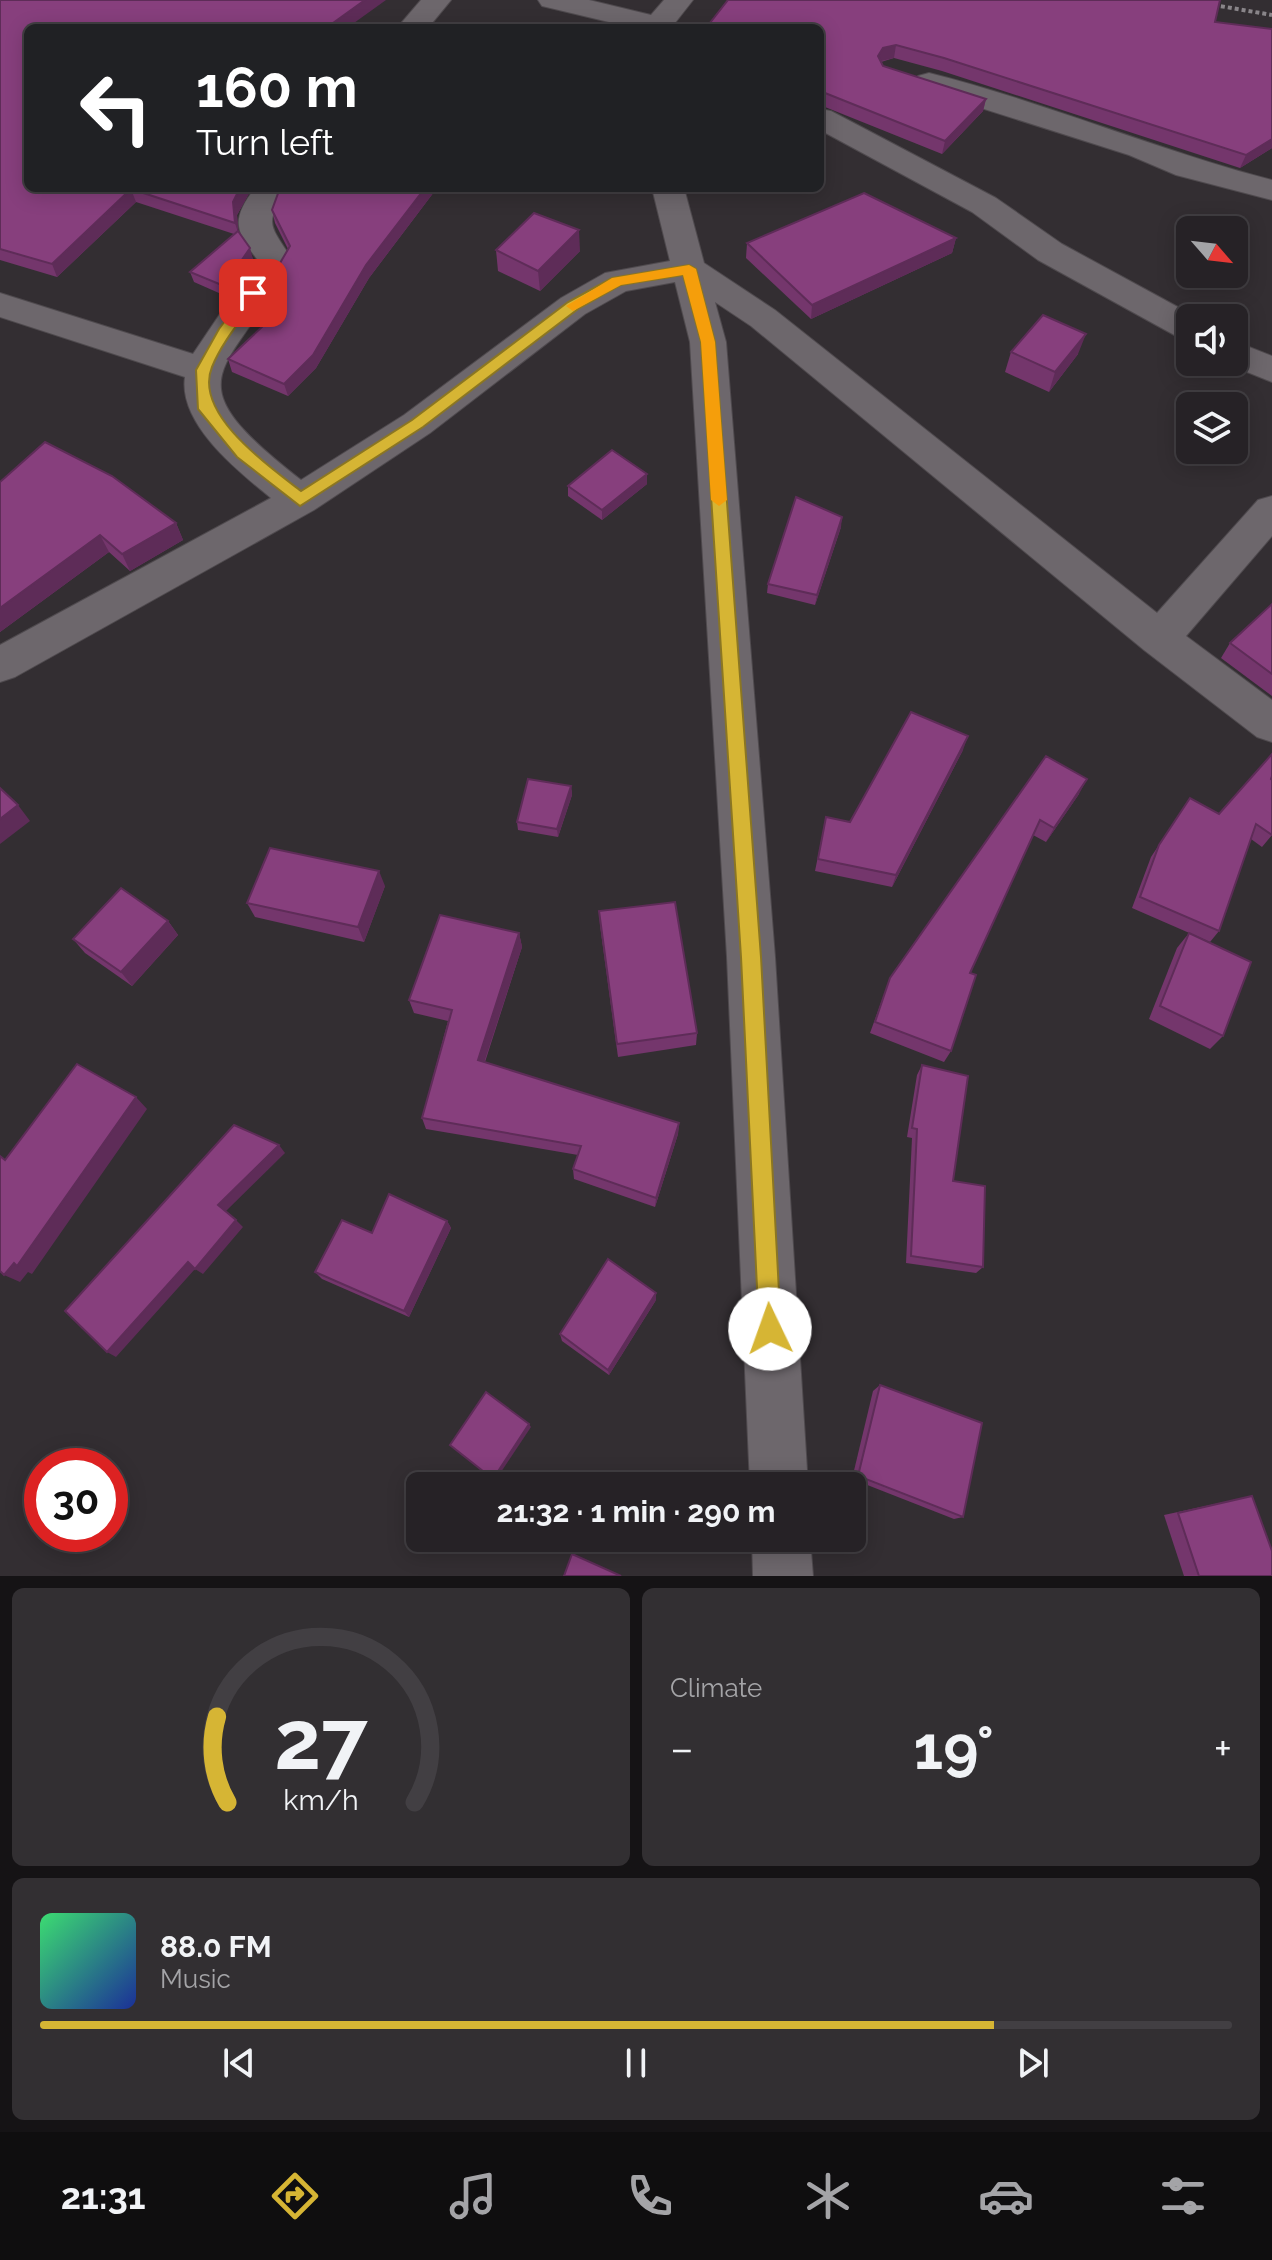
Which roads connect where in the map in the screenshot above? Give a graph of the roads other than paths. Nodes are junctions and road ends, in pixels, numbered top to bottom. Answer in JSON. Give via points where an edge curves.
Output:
{"nodes":[{"id":1,"x":437,"y":0,"type":"edge"},
{"id":2,"x":552,"y":0,"type":"edge"},
{"id":3,"x":679,"y":0,"type":"edge"},
{"id":4,"x":416,"y":24,"type":"edge"},
{"id":5,"x":647,"y":24,"type":"edge"},
{"id":6,"x":661,"y":24,"type":"edge"},
{"id":7,"x":907,"y":75,"type":"edge"},
{"id":8,"x":824,"y":120,"type":"edge"},
{"id":9,"x":1272,"y":190,"type":"edge"},
{"id":10,"x":269,"y":192,"type":"edge"},
{"id":11,"x":669,"y":192,"type":"edge"},
{"id":12,"x":689,"y":269,"type":"junction"},
{"id":13,"x":0,"y":305,"type":"edge"},
{"id":14,"x":1176,"y":321,"type":"edge"},
{"id":15,"x":1248,"y":359,"type":"edge"},
{"id":16,"x":203,"y":370,"type":"junction"},
{"id":17,"x":1272,"y":370,"type":"edge"},
{"id":18,"x":300,"y":500,"type":"junction"},
{"id":19,"x":1272,"y":510,"type":"edge"},
{"id":20,"x":1159,"y":638,"type":"junction"},
{"id":21,"x":0,"y":665,"type":"edge"},
{"id":22,"x":1272,"y":724,"type":"edge"},
{"id":23,"x":778,"y":1472,"type":"edge"},
{"id":24,"x":782,"y":1552,"type":"edge"},
{"id":25,"x":783,"y":1576,"type":"edge"}],
"edges":[{"from":1,"to":4,"type":"street"},
{"from":2,"to":5,"type":"street"},
{"from":3,"to":6,"type":"street"},
{"from":7,"to":9,"type":"street","via":[[1140,148],[1187,168]]},
{"from":8,"to":14,"type":"street","via":[[984,205],[1050,252]]},
{"from":10,"to":16,"type":"street","via":[[252,225],[257,240],[274,258]]},
{"from":11,"to":12,"type":"street"},
{"from":12,"to":18,"type":"street","via":[[617,281],[573,306],[417,424]]},
{"from":12,"to":20,"type":"street","via":[[763,318]]},
{"from":12,"to":23,"type":"street","via":[[708,342],[751,957]]},
{"from":13,"to":16,"type":"street"},
{"from":15,"to":17,"type":"street"},
{"from":16,"to":18,"type":"street","via":[[206,409],[243,453]]},
{"from":18,"to":21,"type":"street"},
{"from":19,"to":20,"type":"street"},
{"from":20,"to":22,"type":"street"},
{"from":24,"to":25,"type":"street"}]}
